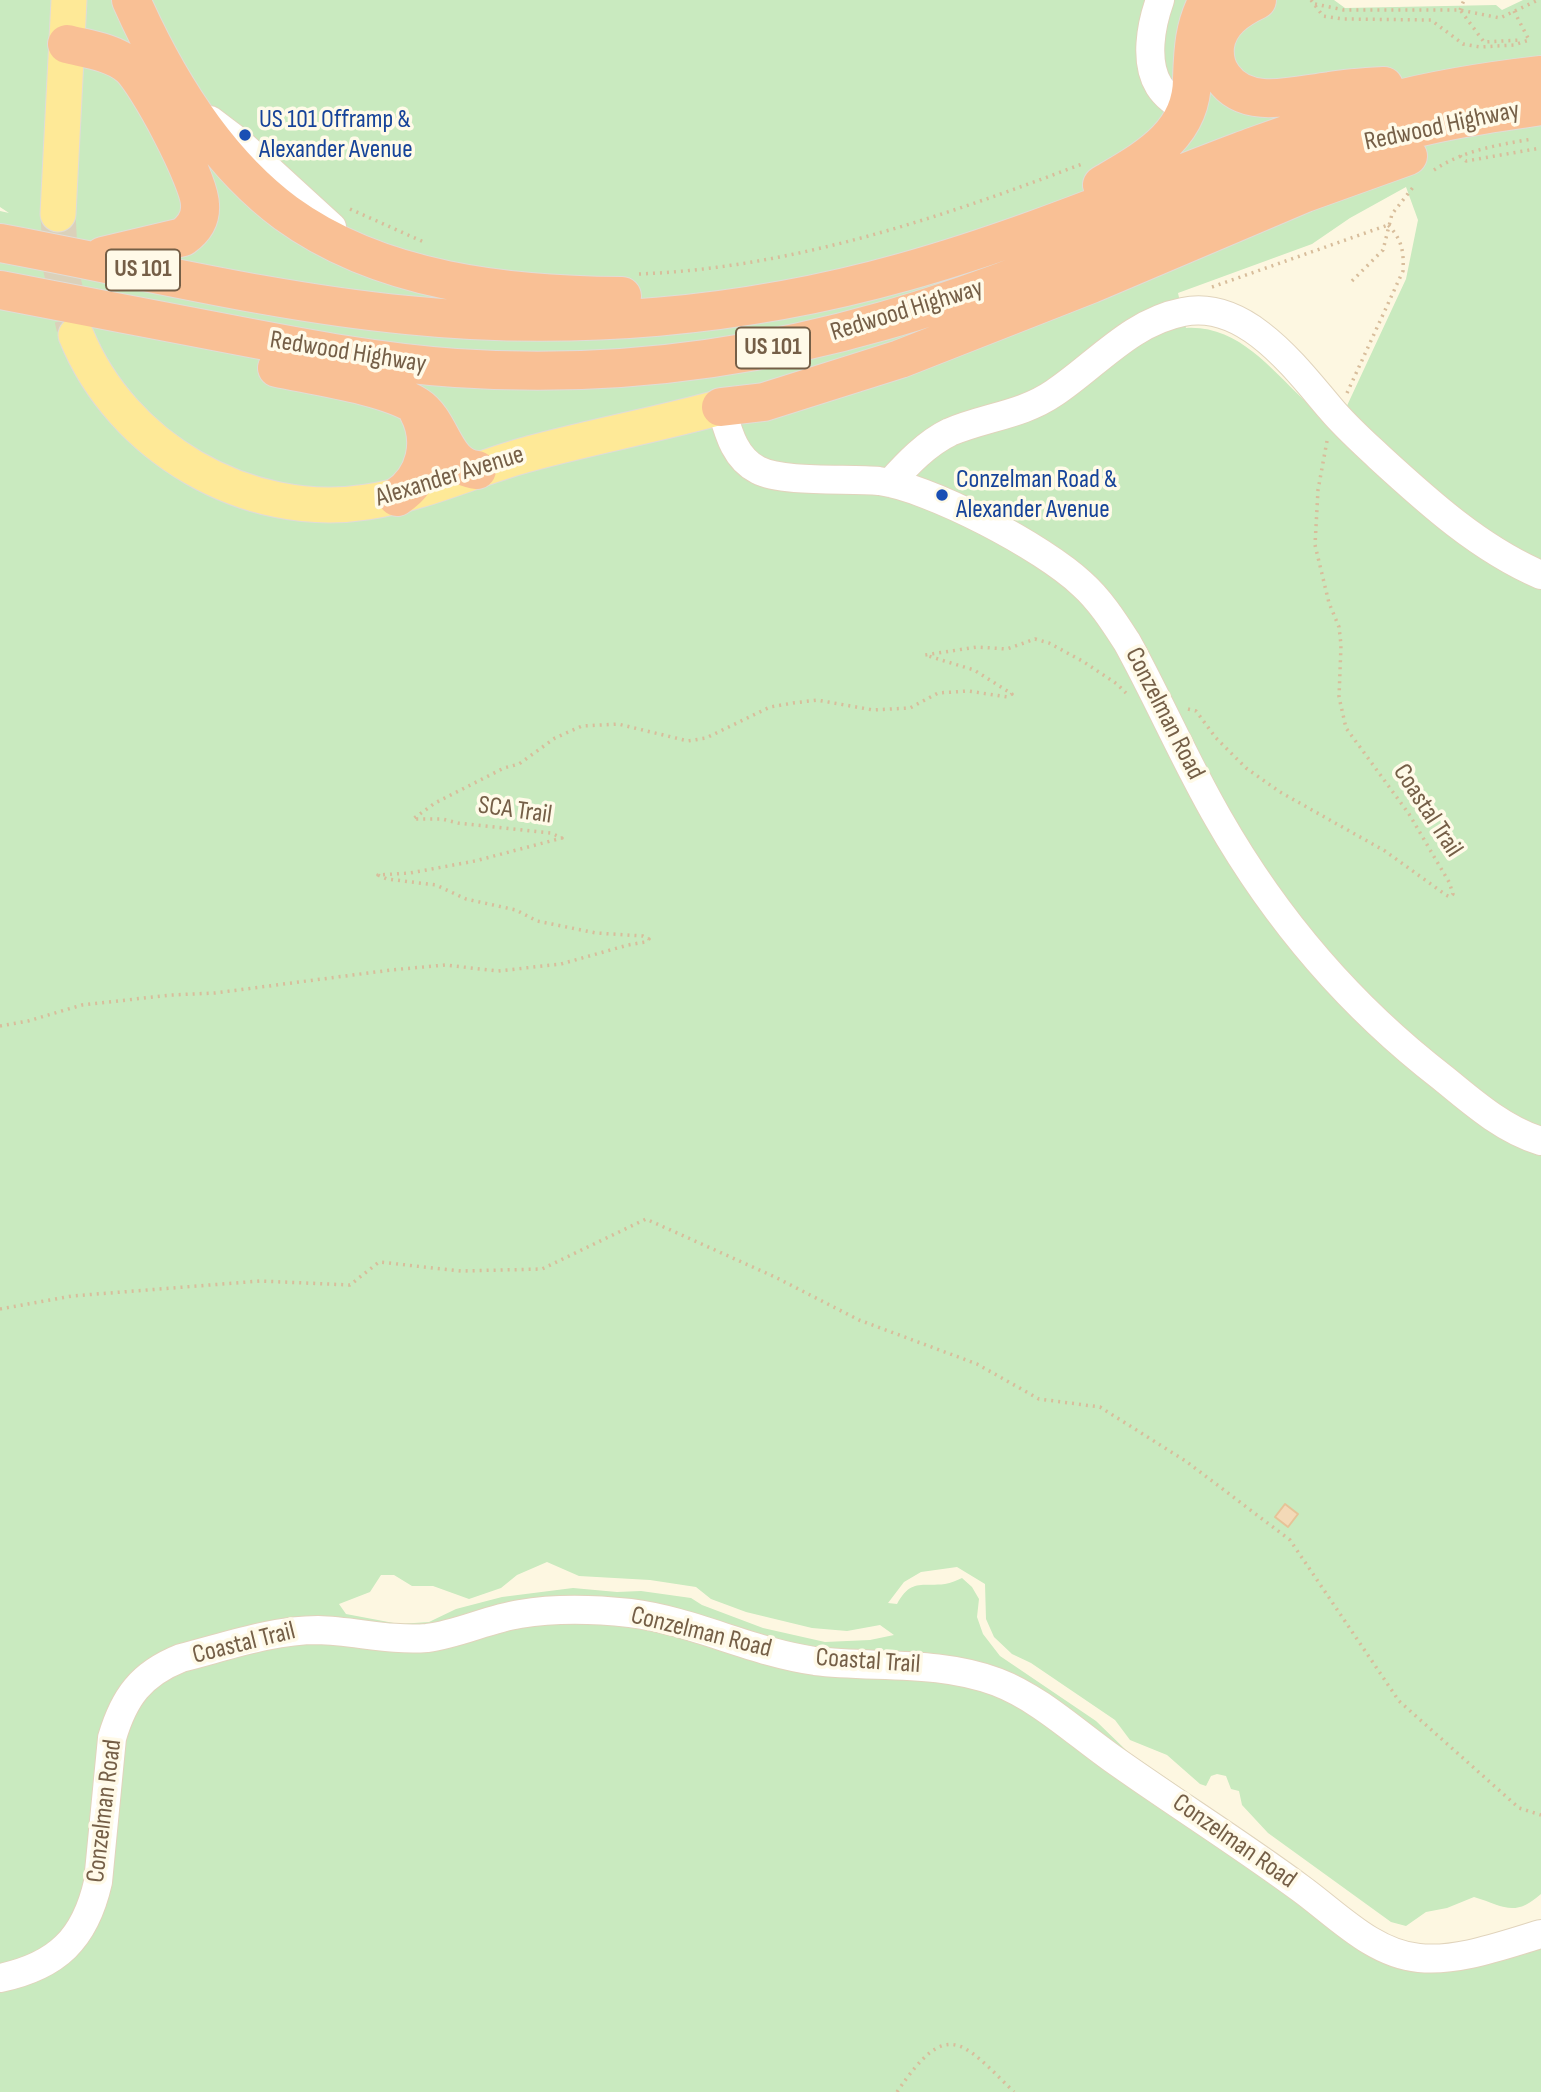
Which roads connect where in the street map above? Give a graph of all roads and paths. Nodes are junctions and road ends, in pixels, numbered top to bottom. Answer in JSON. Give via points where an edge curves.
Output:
{"nodes":[{"id":1,"x":69,"y":0,"type":"edge"},
{"id":2,"x":131,"y":0,"type":"edge"},
{"id":3,"x":1160,"y":0,"type":"edge"},
{"id":4,"x":1208,"y":0,"type":"edge"},
{"id":5,"x":1257,"y":0,"type":"edge"},
{"id":6,"x":1464,"y":0,"type":"edge"},
{"id":7,"x":1538,"y":0,"type":"edge"},
{"id":8,"x":1312,"y":2,"type":"edge"},
{"id":9,"x":1460,"y":10,"type":"junction"},
{"id":10,"x":1514,"y":11,"type":"junction"},
{"id":11,"x":68,"y":44,"type":"junction"},
{"id":12,"x":1535,"y":58,"type":"edge"},
{"id":13,"x":1476,"y":100,"type":"junction"},
{"id":14,"x":190,"y":105,"type":"junction"},
{"id":15,"x":1541,"y":106,"type":"edge"},
{"id":16,"x":1187,"y":111,"type":"junction"},
{"id":17,"x":1541,"y":137,"type":"edge"},
{"id":18,"x":1541,"y":148,"type":"edge"},
{"id":19,"x":1460,"y":156,"type":"junction"},
{"id":20,"x":1085,"y":163,"type":"dead end"},
{"id":21,"x":1432,"y":171,"type":"dead end"},
{"id":22,"x":1423,"y":178,"type":"dead end"},
{"id":23,"x":345,"y":207,"type":"dead end"},
{"id":24,"x":58,"y":214,"type":"tunnel mouth"},
{"id":25,"x":1388,"y":225,"type":"junction"},
{"id":26,"x":1022,"y":234,"type":"junction"},
{"id":27,"x":0,"y":243,"type":"edge"},
{"id":28,"x":430,"y":245,"type":"dead end"},
{"id":29,"x":89,"y":259,"type":"junction"},
{"id":30,"x":638,"y":274,"type":"dead end"},
{"id":31,"x":1352,"y":281,"type":"dead end"},
{"id":32,"x":15,"y":293,"type":"edge"},
{"id":33,"x":814,"y":294,"type":"junction"},
{"id":34,"x":1177,"y":313,"type":"junction"},
{"id":35,"x":76,"y":335,"type":"tunnel mouth"},
{"id":36,"x":410,"y":401,"type":"junction"},
{"id":37,"x":722,"y":407,"type":"junction"},
{"id":38,"x":1329,"y":407,"type":"junction"},
{"id":39,"x":477,"y":470,"type":"junction"},
{"id":40,"x":890,"y":483,"type":"junction"},
{"id":41,"x":397,"y":497,"type":"junction"},
{"id":42,"x":1541,"y":575,"type":"edge"},
{"id":43,"x":1129,"y":697,"type":"dead end"},
{"id":44,"x":1165,"y":715,"type":"junction"},
{"id":45,"x":0,"y":1026,"type":"edge"},
{"id":46,"x":1541,"y":1141,"type":"edge"},
{"id":47,"x":0,"y":1310,"type":"edge"},
{"id":48,"x":1541,"y":1815,"type":"edge"},
{"id":49,"x":1541,"y":1934,"type":"edge"},
{"id":50,"x":0,"y":1978,"type":"edge"},
{"id":51,"x":897,"y":2092,"type":"edge"},
{"id":52,"x":1014,"y":2092,"type":"edge"}],
"edges":[{"from":1,"to":11,"type":"main road"},
{"from":2,"to":14,"type":"highway"},
{"from":3,"to":16,"type":"street","via":[[1151,41],[1153,72],[1169,98]]},
{"from":4,"to":16,"type":"highway","via":[[1195,30]]},
{"from":5,"to":13,"type":"highway","via":[[1230,16],[1216,40],[1220,72],[1240,92],[1269,98],[1373,86]]},
{"from":6,"to":9,"type":"path"},
{"from":7,"to":10,"type":"path"},
{"from":8,"to":9,"type":"path","via":[[1343,10]]},
{"from":8,"to":12,"type":"path","via":[[1323,16],[1431,20],[1463,44],[1503,45]]},
{"from":9,"to":10,"type":"path","via":[[1500,18]]},
{"from":9,"to":12,"type":"path","via":[[1484,42]]},
{"from":10,"to":12,"type":"path"},
{"from":11,"to":14,"type":"highway","via":[[89,37],[124,42]]},
{"from":11,"to":24,"type":"main road"},
{"from":11,"to":29,"type":"highway","via":[[111,56],[135,72],[173,138],[200,199],[198,220],[183,237]]},
{"from":12,"to":13,"type":"highway","name":"Redwood Highway","number":"US 101"},
{"from":13,"to":15,"type":"highway","name":"Redwood Highway","number":"US 101"},
{"from":13,"to":26,"type":"highway","name":"Redwood Highway","number":"US 101","via":[[1415,95],[1342,115]]},
{"from":13,"to":32,"type":"highway","name":"Redwood Highway","number":"US 101","via":[[1422,127],[1338,152],[884,321],[757,352],[675,364],[547,371],[439,367],[285,344]]},
{"from":13,"to":37,"type":"highway","via":[[1441,146],[1305,193],[963,335],[800,392],[751,405]]},
{"from":14,"to":33,"type":"highway","via":[[227,157],[273,202],[326,238],[379,262],[464,282],[559,294]]},
{"from":16,"to":26,"type":"highway","via":[[1175,133],[1151,155]]},
{"from":17,"to":19,"type":"path"},
{"from":18,"to":19,"type":"path","via":[[1466,161]]},
{"from":19,"to":21,"type":"path"},
{"from":20,"to":30,"type":"path","via":[[866,237],[738,263]]},
{"from":22,"to":25,"type":"path","via":[[1398,204]]},
{"from":23,"to":28,"type":"path"},
{"from":25,"to":31,"type":"path","via":[[1383,250]]},
{"from":25,"to":34,"type":"path","via":[[1212,287]]},
{"from":25,"to":38,"type":"path","via":[[1399,236],[1403,271],[1345,397]]},
{"from":26,"to":33,"type":"highway","name":"Redwood Highway","number":"US 101","via":[[903,273]]},
{"from":27,"to":29,"type":"highway","name":"Redwood Highway","number":"US 101"},
{"from":29,"to":33,"type":"highway","name":"Redwood Highway","number":"US 101","via":[[327,304],[494,321],[661,316]]},
{"from":32,"to":36,"type":"highway","via":[[213,353]]},
{"from":34,"to":38,"type":"street","via":[[1207,310],[1235,318],[1285,358]]},
{"from":34,"to":40,"type":"street","via":[[1134,332],[1044,399],[939,439]]},
{"from":35,"to":41,"type":"main road","name":"Alexander Avenue","via":[[94,372],[124,412],[163,447],[203,473],[257,495],[308,504]]},
{"from":36,"to":39,"type":"highway","via":[[431,418],[454,460]]},
{"from":36,"to":41,"type":"highway","via":[[423,422],[426,450],[419,474]]},
{"from":37,"to":39,"type":"main road","name":"Alexander Avenue"},
{"from":37,"to":40,"type":"street","name":"Conzelman Road","via":[[738,452],[761,471],[786,477]]},
{"from":38,"to":42,"type":"street","via":[[1474,537]]},
{"from":38,"to":44,"type":"path","name":"Coastal Trail","via":[[1315,545],[1339,627],[1339,697],[1346,728],[1409,814],[1453,894],[1446,895],[1385,850],[1246,768],[1196,711],[1183,708]]},
{"from":39,"to":41,"type":"main road","name":"Alexander Avenue"},
{"from":40,"to":44,"type":"street","name":"Conzelman Road","via":[[987,523],[1069,572],[1113,621]]},
{"from":43,"to":45,"type":"path","name":"SCA Trail","via":[[1084,662],[1035,639],[1007,649],[977,647],[925,655],[974,670],[1007,689],[1012,694],[1008,697],[968,691],[938,693],[910,708],[873,710],[817,700],[793,703],[770,707],[706,738],[688,741],[618,724],[582,726],[413,819],[442,819],[562,838],[475,861],[378,875],[425,882],[537,920],[596,933],[643,936],[649,939],[645,942],[561,964],[498,971],[419,967],[82,1005]]},
{"from":44,"to":46,"type":"street","name":"Conzelman Road","via":[[1217,816],[1255,877],[1345,991],[1453,1086],[1515,1130]]},
{"from":47,"to":48,"type":"path","via":[[72,1296],[260,1281],[349,1285],[379,1262],[461,1271],[542,1269],[646,1219],[859,1320],[977,1364],[1039,1399],[1100,1407],[1187,1462],[1290,1540],[1399,1701],[1519,1808]]},
{"from":49,"to":50,"type":"street","name":"Conzelman Road","via":[[1442,1958],[1419,1958],[1383,1948],[1025,1696],[998,1683],[932,1669],[810,1660],[630,1613],[553,1611],[411,1639],[290,1632],[164,1665],[145,1678],[119,1717],[98,1882],[82,1928],[65,1949],[43,1965]]},
{"from":51,"to":52,"type":"path","via":[[925,2055],[956,2043],[972,2051]]}]}
